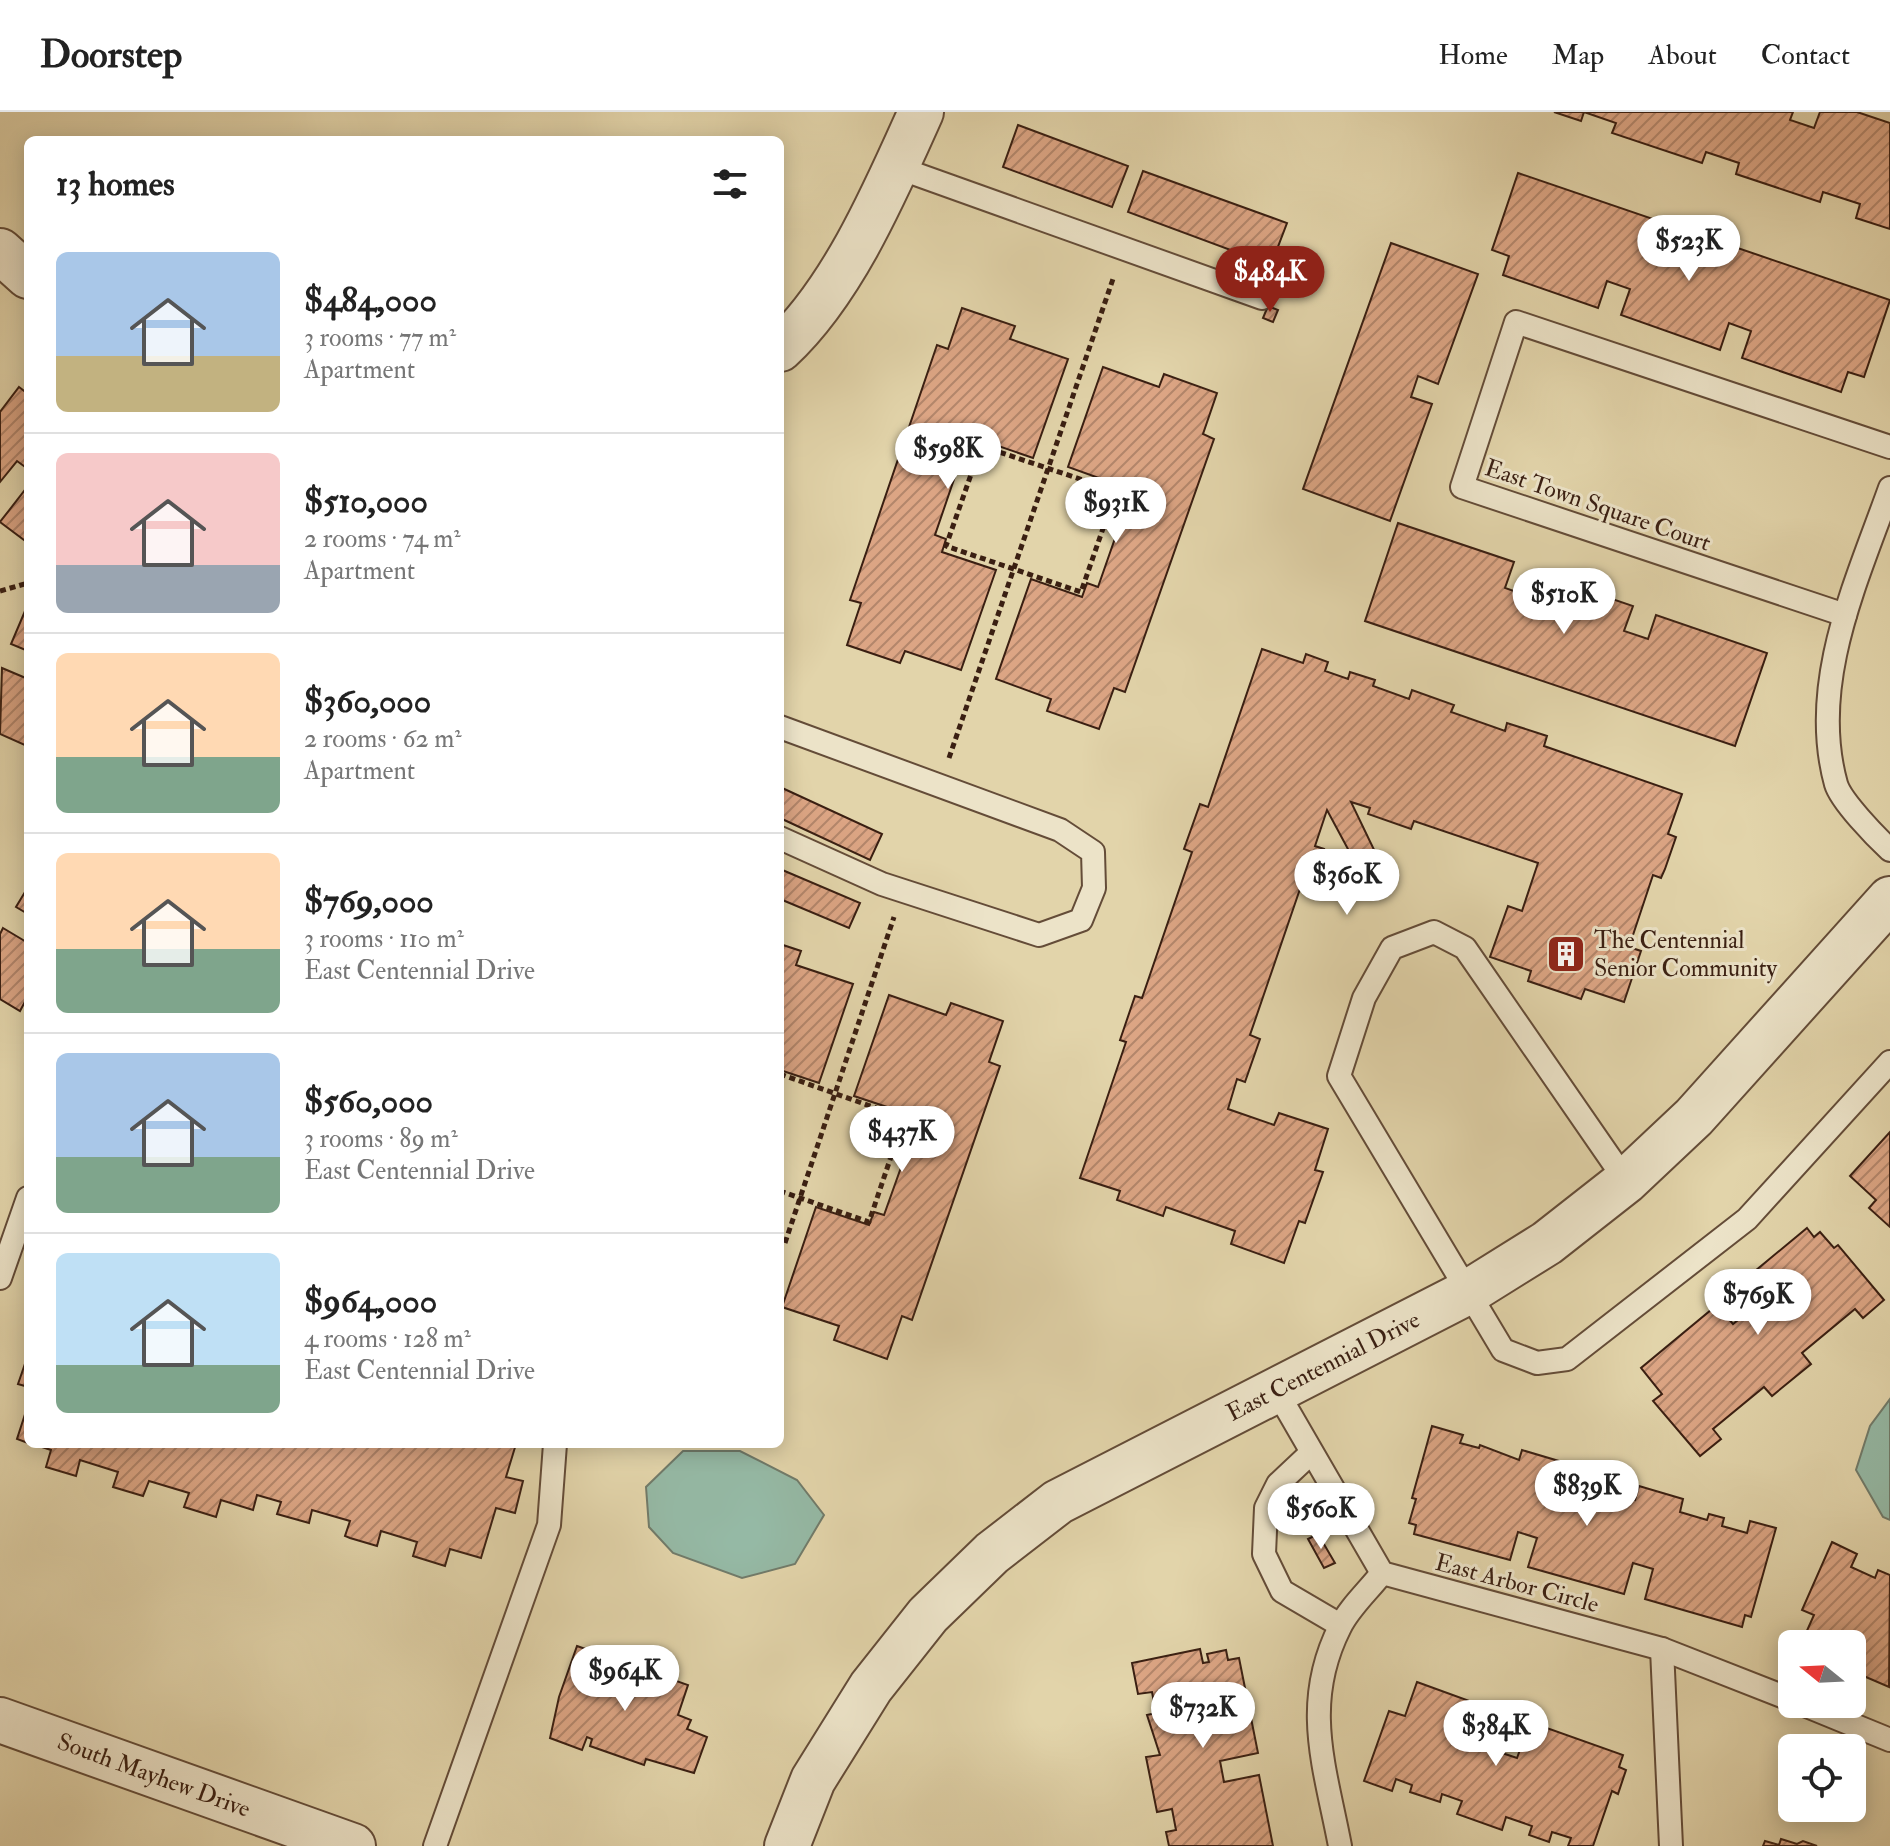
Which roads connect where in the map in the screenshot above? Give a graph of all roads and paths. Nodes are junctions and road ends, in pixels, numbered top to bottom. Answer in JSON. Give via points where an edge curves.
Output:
{"nodes":[{"id":1,"x":921,"y":112,"type":"edge"},
{"id":2,"x":896,"y":167,"type":"junction"},
{"id":3,"x":1124,"y":249,"type":"junction"},
{"id":4,"x":0,"y":251,"type":"edge"},
{"id":5,"x":24,"y":272,"type":"edge"},
{"id":6,"x":1262,"y":298,"type":"dead end"},
{"id":7,"x":784,"y":344,"type":"edge"},
{"id":8,"x":1890,"y":447,"type":"edge"},
{"id":9,"x":1048,"y":468,"type":"junction"},
{"id":10,"x":1890,"y":488,"type":"edge"},
{"id":11,"x":1014,"y":569,"type":"junction"},
{"id":12,"x":24,"y":584,"type":"edge"},
{"id":13,"x":0,"y":591,"type":"edge"},
{"id":14,"x":1845,"y":615,"type":"junction"},
{"id":15,"x":784,"y":728,"type":"edge"},
{"id":16,"x":940,"y":786,"type":"junction"},
{"id":17,"x":784,"y":840,"type":"edge"},
{"id":18,"x":1890,"y":850,"type":"edge"},
{"id":19,"x":903,"y":891,"type":"junction"},
{"id":20,"x":1890,"y":899,"type":"edge"},
{"id":21,"x":1890,"y":1062,"type":"edge"},
{"id":22,"x":784,"y":1075,"type":"edge"},
{"id":23,"x":835,"y":1094,"type":"junction"},
{"id":24,"x":1626,"y":1181,"type":"junction"},
{"id":25,"x":784,"y":1192,"type":"edge"},
{"id":26,"x":800,"y":1198,"type":"junction"},
{"id":27,"x":24,"y":1209,"type":"edge"},
{"id":28,"x":785,"y":1243,"type":"dead end"},
{"id":29,"x":0,"y":1278,"type":"edge"},
{"id":30,"x":1470,"y":1291,"type":"junction"},
{"id":31,"x":1276,"y":1390,"type":"junction"},
{"id":32,"x":555,"y":1448,"type":"edge"},
{"id":33,"x":1311,"y":1453,"type":"junction"},
{"id":34,"x":1382,"y":1573,"type":"junction"},
{"id":35,"x":1340,"y":1625,"type":"junction"},
{"id":36,"x":1662,"y":1649,"type":"junction"},
{"id":37,"x":1778,"y":1695,"type":"edge"},
{"id":38,"x":1836,"y":1718,"type":"edge"},
{"id":39,"x":0,"y":1720,"type":"edge"},
{"id":40,"x":1890,"y":1740,"type":"edge"},
{"id":41,"x":353,"y":1846,"type":"edge"},
{"id":42,"x":435,"y":1846,"type":"edge"},
{"id":43,"x":787,"y":1846,"type":"edge"},
{"id":44,"x":1340,"y":1846,"type":"edge"},
{"id":45,"x":1671,"y":1846,"type":"edge"}],
"edges":[{"from":1,"to":2,"type":"street"},
{"from":2,"to":3,"type":"lane"},
{"from":2,"to":7,"type":"street","via":[[826,293]]},
{"from":3,"to":6,"type":"lane"},
{"from":3,"to":9,"type":"path"},
{"from":4,"to":5,"type":"street"},
{"from":8,"to":14,"type":"lane","name":"East Town Square Court","via":[[1516,322],[1462,487]]},
{"from":9,"to":11,"type":"path"},
{"from":9,"to":11,"type":"path","via":[[981,446],[946,546]]},
{"from":9,"to":11,"type":"path","via":[[1116,491],[1081,592]]},
{"from":10,"to":14,"type":"lane"},
{"from":11,"to":16,"type":"path"},
{"from":12,"to":13,"type":"path"},
{"from":14,"to":18,"type":"lane","via":[[1830,674],[1837,787]]},
{"from":15,"to":16,"type":"lane"},
{"from":16,"to":19,"type":"lane","via":[[1060,830],[1093,852],[1094,888],[1081,920],[1039,935]]},
{"from":17,"to":19,"type":"lane"},
{"from":19,"to":23,"type":"path"},
{"from":20,"to":24,"type":"street","name":"East Centennial Drive","via":[[1694,1117]]},
{"from":21,"to":30,"type":"lane","via":[[1747,1219],[1567,1359],[1537,1363],[1503,1350]]},
{"from":22,"to":23,"type":"path"},
{"from":23,"to":26,"type":"path"},
{"from":23,"to":26,"type":"path","via":[[904,1118],[899,1133],[869,1222]]},
{"from":24,"to":30,"type":"street","name":"East Centennial Drive","via":[[1547,1243]]},
{"from":24,"to":30,"type":"lane","via":[[1465,948],[1434,932],[1392,948],[1364,998],[1339,1076]]},
{"from":25,"to":26,"type":"path"},
{"from":26,"to":28,"type":"path"},
{"from":27,"to":29,"type":"lane"},
{"from":30,"to":31,"type":"street","name":"East Centennial Drive"},
{"from":31,"to":33,"type":"lane"},
{"from":31,"to":43,"type":"street","name":"East Centennial Drive","via":[[1058,1502],[992,1553],[928,1615],[871,1687],[813,1780]]},
{"from":32,"to":42,"type":"lane","via":[[549,1525]]},
{"from":33,"to":34,"type":"lane"},
{"from":33,"to":35,"type":"lane","via":[[1278,1484],[1266,1508],[1264,1554],[1282,1591]]},
{"from":34,"to":35,"type":"lane"},
{"from":34,"to":36,"type":"lane","name":"East Arbor Circle"},
{"from":35,"to":44,"type":"lane","via":[[1321,1679],[1316,1716]]},
{"from":36,"to":37,"type":"lane","name":"East Arbor Circle"},
{"from":36,"to":45,"type":"lane"},
{"from":38,"to":40,"type":"lane"},
{"from":39,"to":41,"type":"street","name":"South Mayhew Drive"}]}
